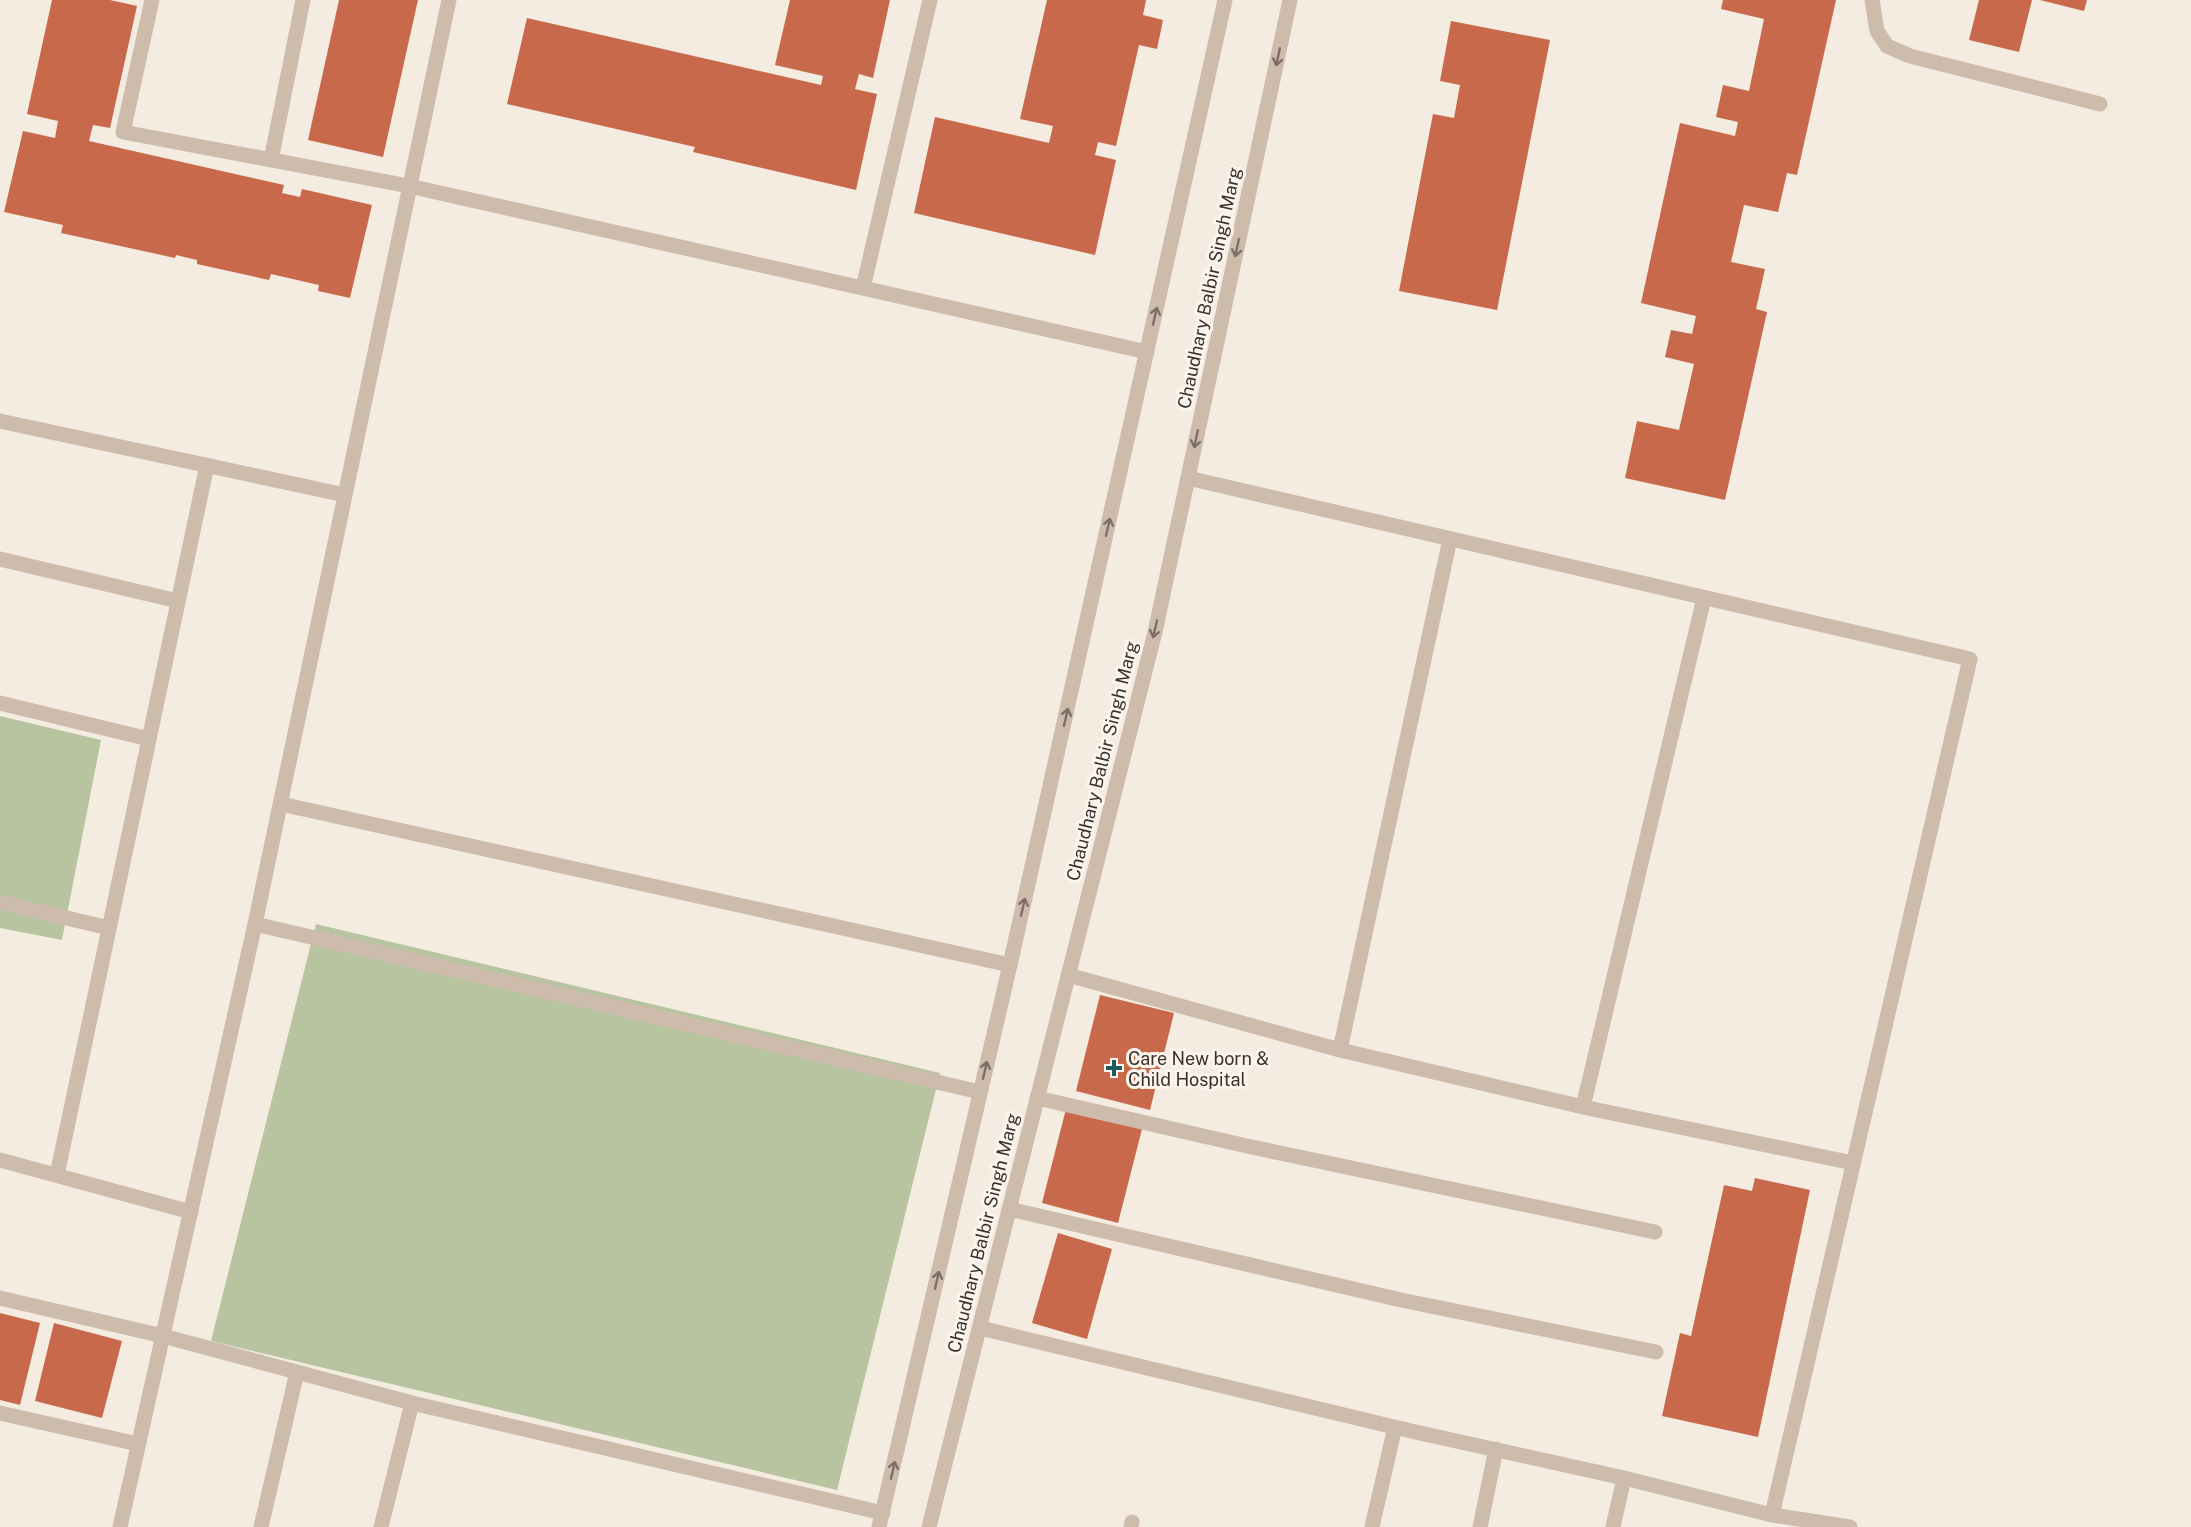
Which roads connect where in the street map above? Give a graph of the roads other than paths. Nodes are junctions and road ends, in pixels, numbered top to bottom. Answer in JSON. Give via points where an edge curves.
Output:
{"nodes":[{"id":1,"x":152,"y":0,"type":"edge"},
{"id":2,"x":303,"y":0,"type":"edge"},
{"id":3,"x":449,"y":0,"type":"edge"},
{"id":4,"x":930,"y":0,"type":"edge"},
{"id":5,"x":1225,"y":0,"type":"edge"},
{"id":6,"x":1290,"y":0,"type":"edge"},
{"id":7,"x":1872,"y":0,"type":"edge"},
{"id":8,"x":2100,"y":104,"type":"dead end"},
{"id":9,"x":271,"y":160,"type":"junction"},
{"id":10,"x":409,"y":186,"type":"junction"},
{"id":11,"x":862,"y":288,"type":"junction"},
{"id":12,"x":1147,"y":352,"type":"junction"},
{"id":13,"x":0,"y":421,"type":"edge"},
{"id":14,"x":207,"y":465,"type":"junction"},
{"id":15,"x":1188,"y":478,"type":"junction"},
{"id":16,"x":345,"y":495,"type":"junction"},
{"id":17,"x":1450,"y":539,"type":"junction"},
{"id":18,"x":0,"y":559,"type":"edge"},
{"id":19,"x":1704,"y":598,"type":"junction"},
{"id":20,"x":178,"y":601,"type":"junction"},
{"id":21,"x":0,"y":703,"type":"edge"},
{"id":22,"x":149,"y":739,"type":"junction"},
{"id":23,"x":281,"y":804,"type":"junction"},
{"id":24,"x":0,"y":902,"type":"edge"},
{"id":25,"x":255,"y":924,"type":"junction"},
{"id":26,"x":109,"y":928,"type":"junction"},
{"id":27,"x":1010,"y":965,"type":"junction"},
{"id":28,"x":1068,"y":975,"type":"junction"},
{"id":29,"x":1340,"y":1050,"type":"junction"},
{"id":30,"x":980,"y":1092,"type":"junction"},
{"id":31,"x":1037,"y":1098,"type":"junction"},
{"id":32,"x":1583,"y":1107,"type":"junction"},
{"id":33,"x":0,"y":1160,"type":"edge"},
{"id":34,"x":1853,"y":1163,"type":"junction"},
{"id":35,"x":57,"y":1175,"type":"junction"},
{"id":36,"x":1010,"y":1209,"type":"junction"},
{"id":37,"x":191,"y":1212,"type":"junction"},
{"id":38,"x":1655,"y":1232,"type":"dead end"},
{"id":39,"x":0,"y":1298,"type":"edge"},
{"id":40,"x":980,"y":1328,"type":"junction"},
{"id":41,"x":163,"y":1336,"type":"junction"},
{"id":42,"x":1656,"y":1352,"type":"dead end"},
{"id":43,"x":297,"y":1372,"type":"junction"},
{"id":44,"x":412,"y":1403,"type":"junction"},
{"id":45,"x":1,"y":1416,"type":"edge"},
{"id":46,"x":1395,"y":1427,"type":"junction"},
{"id":47,"x":138,"y":1444,"type":"junction"},
{"id":48,"x":1496,"y":1449,"type":"junction"},
{"id":49,"x":1624,"y":1478,"type":"junction"},
{"id":50,"x":1772,"y":1515,"type":"junction"},
{"id":51,"x":881,"y":1520,"type":"edge"},
{"id":52,"x":120,"y":1527,"type":"edge"},
{"id":53,"x":261,"y":1527,"type":"edge"},
{"id":54,"x":383,"y":1527,"type":"edge"},
{"id":55,"x":929,"y":1527,"type":"edge"},
{"id":56,"x":1372,"y":1527,"type":"edge"},
{"id":57,"x":1480,"y":1527,"type":"edge"},
{"id":58,"x":1613,"y":1527,"type":"edge"},
{"id":59,"x":1849,"y":1527,"type":"edge"}],
"edges":[{"from":1,"to":9,"type":"street","via":[[123,132]]},
{"from":2,"to":9,"type":"street"},
{"from":3,"to":10,"type":"street"},
{"from":4,"to":11,"type":"street"},
{"from":12,"to":5,"type":"street","name":"Chaudhary Balbir Singh Marg","one_way":true},
{"from":6,"to":15,"type":"street","name":"Chaudhary Balbir Singh Marg","one_way":true},
{"from":7,"to":8,"type":"street","via":[[1877,31],[1887,46],[1910,56]]},
{"from":9,"to":10,"type":"street"},
{"from":10,"to":11,"type":"street"},
{"from":10,"to":16,"type":"street"},
{"from":11,"to":12,"type":"street"},
{"from":27,"to":12,"type":"street","name":"Chaudhary Balbir Singh Marg","one_way":true},
{"from":13,"to":14,"type":"street"},
{"from":14,"to":16,"type":"street"},
{"from":14,"to":20,"type":"street"},
{"from":15,"to":17,"type":"street"},
{"from":15,"to":28,"type":"street","name":"Chaudhary Balbir Singh Marg","one_way":true,"via":[[1155,632]]},
{"from":16,"to":23,"type":"street"},
{"from":17,"to":19,"type":"street"},
{"from":17,"to":29,"type":"street"},
{"from":18,"to":20,"type":"street"},
{"from":19,"to":32,"type":"street"},
{"from":19,"to":34,"type":"street","via":[[1970,659]]},
{"from":20,"to":22,"type":"street"},
{"from":21,"to":22,"type":"street"},
{"from":22,"to":26,"type":"street"},
{"from":23,"to":25,"type":"street"},
{"from":23,"to":27,"type":"street"},
{"from":24,"to":26,"type":"street"},
{"from":25,"to":30,"type":"street"},
{"from":25,"to":37,"type":"street"},
{"from":26,"to":35,"type":"street"},
{"from":30,"to":27,"type":"street","name":"Chaudhary Balbir Singh Marg","one_way":true},
{"from":28,"to":29,"type":"street"},
{"from":28,"to":31,"type":"street","name":"Chaudhary Balbir Singh Marg"},
{"from":29,"to":32,"type":"street"},
{"from":51,"to":30,"type":"street","name":"Chaudhary Balbir Singh Marg","one_way":true},
{"from":31,"to":36,"type":"street","name":"Chaudhary Balbir Singh Marg"},
{"from":31,"to":38,"type":"street"},
{"from":32,"to":34,"type":"street"},
{"from":33,"to":35,"type":"street"},
{"from":34,"to":50,"type":"street"},
{"from":35,"to":37,"type":"street"},
{"from":36,"to":40,"type":"street","name":"Chaudhary Balbir Singh Marg"},
{"from":36,"to":42,"type":"street","via":[[1401,1300]]},
{"from":37,"to":41,"type":"street"},
{"from":39,"to":41,"type":"street"},
{"from":40,"to":46,"type":"street"},
{"from":40,"to":55,"type":"street","name":"Chaudhary Balbir Singh Marg"},
{"from":41,"to":43,"type":"street"},
{"from":41,"to":47,"type":"street"},
{"from":43,"to":44,"type":"street"},
{"from":43,"to":53,"type":"street"},
{"from":44,"to":51,"type":"street"},
{"from":44,"to":54,"type":"street"},
{"from":45,"to":47,"type":"street"},
{"from":46,"to":48,"type":"street"},
{"from":46,"to":56,"type":"street"},
{"from":47,"to":52,"type":"street"},
{"from":48,"to":49,"type":"street"},
{"from":48,"to":57,"type":"street"},
{"from":49,"to":50,"type":"street"},
{"from":49,"to":58,"type":"street"},
{"from":50,"to":59,"type":"street"}]}
